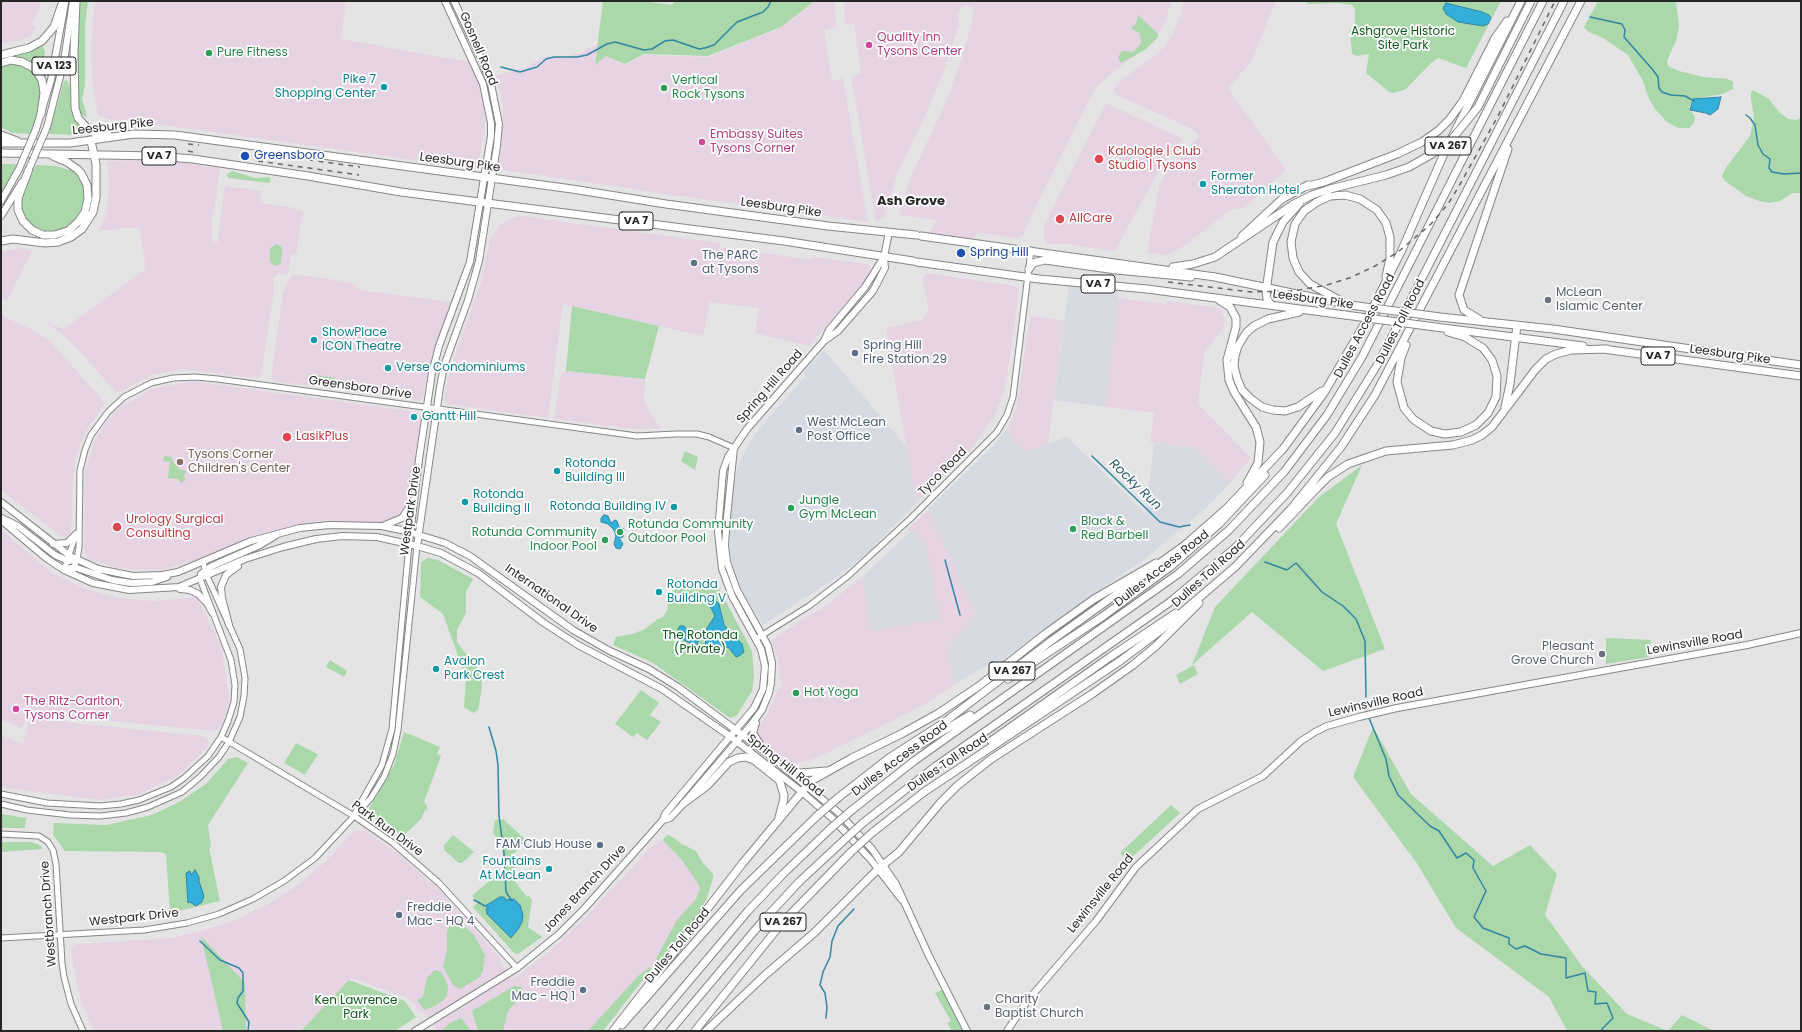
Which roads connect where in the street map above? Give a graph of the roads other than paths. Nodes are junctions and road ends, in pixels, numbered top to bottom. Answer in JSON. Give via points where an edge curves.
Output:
{"nodes":[{"id":1,"x":64,"y":1,"type":"edge"},
{"id":2,"x":75,"y":1,"type":"edge"},
{"id":3,"x":445,"y":1,"type":"edge"},
{"id":4,"x":454,"y":1,"type":"edge"},
{"id":5,"x":1521,"y":1,"type":"edge"},
{"id":6,"x":1531,"y":1,"type":"edge"},
{"id":7,"x":1543,"y":1,"type":"edge"},
{"id":8,"x":1564,"y":1,"type":"edge"},
{"id":9,"x":1582,"y":1,"type":"edge"},
{"id":10,"x":1,"y":55,"type":"edge"},
{"id":11,"x":1,"y":63,"type":"edge"},
{"id":12,"x":41,"y":114,"type":"junction"},
{"id":13,"x":1,"y":135,"type":"edge"},
{"id":14,"x":120,"y":136,"type":"junction"},
{"id":15,"x":1512,"y":136,"type":"junction"},
{"id":16,"x":92,"y":141,"type":"junction"},
{"id":17,"x":1,"y":143,"type":"edge"},
{"id":18,"x":27,"y":144,"type":"junction"},
{"id":19,"x":1,"y":153,"type":"edge"},
{"id":20,"x":45,"y":154,"type":"junction"},
{"id":21,"x":94,"y":155,"type":"junction"},
{"id":22,"x":29,"y":169,"type":"junction"},
{"id":23,"x":485,"y":177,"type":"junction"},
{"id":24,"x":493,"y":178,"type":"junction"},
{"id":25,"x":1312,"y":195,"type":"junction"},
{"id":26,"x":1,"y":201,"type":"edge"},
{"id":27,"x":479,"y":202,"type":"junction"},
{"id":28,"x":488,"y":203,"type":"junction"},
{"id":29,"x":1,"y":216,"type":"edge"},
{"id":30,"x":889,"y":232,"type":"junction"},
{"id":31,"x":1,"y":241,"type":"edge"},
{"id":32,"x":1031,"y":250,"type":"junction"},
{"id":33,"x":1226,"y":251,"type":"junction"},
{"id":34,"x":884,"y":257,"type":"junction"},
{"id":35,"x":1154,"y":268,"type":"junction"},
{"id":36,"x":1029,"y":269,"type":"junction"},
{"id":37,"x":1028,"y":277,"type":"junction"},
{"id":38,"x":1215,"y":277,"type":"junction"},
{"id":39,"x":1267,"y":287,"type":"junction"},
{"id":40,"x":1380,"y":294,"type":"junction"},
{"id":41,"x":1210,"y":297,"type":"junction"},
{"id":42,"x":1271,"y":305,"type":"junction"},
{"id":43,"x":1350,"y":305,"type":"junction"},
{"id":44,"x":1316,"y":312,"type":"junction"},
{"id":45,"x":1482,"y":321,"type":"junction"},
{"id":46,"x":1517,"y":325,"type":"junction"},
{"id":47,"x":1437,"y":327,"type":"junction"},
{"id":48,"x":1410,"y":330,"type":"junction"},
{"id":49,"x":1515,"y":336,"type":"junction"},
{"id":50,"x":1607,"y":349,"type":"junction"},
{"id":51,"x":1801,"y":365,"type":"edge"},
{"id":52,"x":1335,"y":376,"type":"junction"},
{"id":53,"x":1801,"y":376,"type":"edge"},
{"id":54,"x":426,"y":407,"type":"junction"},
{"id":55,"x":436,"y":409,"type":"junction"},
{"id":56,"x":1500,"y":416,"type":"junction"},
{"id":57,"x":734,"y":448,"type":"junction"},
{"id":58,"x":1283,"y":449,"type":"junction"},
{"id":59,"x":415,"y":494,"type":"junction"},
{"id":60,"x":1,"y":502,"type":"edge"},
{"id":61,"x":1226,"y":509,"type":"junction"},
{"id":62,"x":1,"y":519,"type":"edge"},
{"id":63,"x":79,"y":523,"type":"junction"},
{"id":64,"x":381,"y":526,"type":"junction"},
{"id":65,"x":411,"y":532,"type":"junction"},
{"id":66,"x":280,"y":533,"type":"junction"},
{"id":67,"x":76,"y":534,"type":"junction"},
{"id":68,"x":419,"y":534,"type":"junction"},
{"id":69,"x":53,"y":544,"type":"junction"},
{"id":70,"x":409,"y":544,"type":"junction"},
{"id":71,"x":1185,"y":545,"type":"junction"},
{"id":72,"x":417,"y":546,"type":"junction"},
{"id":73,"x":1256,"y":547,"type":"junction"},
{"id":74,"x":260,"y":554,"type":"junction"},
{"id":75,"x":69,"y":559,"type":"junction"},
{"id":76,"x":77,"y":560,"type":"junction"},
{"id":77,"x":203,"y":562,"type":"junction"},
{"id":78,"x":64,"y":570,"type":"junction"},
{"id":79,"x":72,"y":571,"type":"junction"},
{"id":80,"x":173,"y":573,"type":"junction"},
{"id":81,"x":206,"y":573,"type":"junction"},
{"id":82,"x":200,"y":579,"type":"junction"},
{"id":83,"x":1219,"y":582,"type":"junction"},
{"id":84,"x":172,"y":588,"type":"junction"},
{"id":85,"x":212,"y":612,"type":"junction"},
{"id":86,"x":228,"y":625,"type":"junction"},
{"id":87,"x":1801,"y":633,"type":"edge"},
{"id":88,"x":762,"y":636,"type":"junction"},
{"id":89,"x":756,"y":639,"type":"junction"},
{"id":90,"x":1085,"y":640,"type":"junction"},
{"id":91,"x":980,"y":696,"type":"junction"},
{"id":92,"x":762,"y":710,"type":"junction"},
{"id":93,"x":737,"y":730,"type":"junction"},
{"id":94,"x":743,"y":735,"type":"junction"},
{"id":95,"x":220,"y":737,"type":"junction"},
{"id":96,"x":731,"y":738,"type":"junction"},
{"id":97,"x":229,"y":742,"type":"junction"},
{"id":98,"x":737,"y":742,"type":"junction"},
{"id":99,"x":768,"y":754,"type":"junction"},
{"id":100,"x":767,"y":765,"type":"junction"},
{"id":101,"x":786,"y":769,"type":"junction"},
{"id":102,"x":828,"y":771,"type":"junction"},
{"id":103,"x":780,"y":781,"type":"junction"},
{"id":104,"x":807,"y":786,"type":"junction"},
{"id":105,"x":802,"y":792,"type":"junction"},
{"id":106,"x":1,"y":794,"type":"edge"},
{"id":107,"x":840,"y":797,"type":"junction"},
{"id":108,"x":684,"y":803,"type":"junction"},
{"id":109,"x":1,"y":804,"type":"edge"},
{"id":110,"x":354,"y":816,"type":"junction"},
{"id":111,"x":663,"y":820,"type":"junction"},
{"id":112,"x":776,"y":822,"type":"junction"},
{"id":113,"x":1,"y":834,"type":"edge"},
{"id":114,"x":881,"y":867,"type":"junction"},
{"id":115,"x":60,"y":935,"type":"junction"},
{"id":116,"x":1,"y":938,"type":"edge"},
{"id":117,"x":517,"y":968,"type":"junction"},
{"id":118,"x":689,"y":1009,"type":"junction"},
{"id":119,"x":83,"y":1031,"type":"edge"},
{"id":120,"x":415,"y":1031,"type":"edge"},
{"id":121,"x":613,"y":1031,"type":"edge"},
{"id":122,"x":617,"y":1031,"type":"edge"},
{"id":123,"x":647,"y":1031,"type":"edge"},
{"id":124,"x":670,"y":1031,"type":"edge"},
{"id":125,"x":674,"y":1031,"type":"edge"},
{"id":126,"x":695,"y":1031,"type":"edge"},
{"id":127,"x":706,"y":1031,"type":"edge"},
{"id":128,"x":967,"y":1031,"type":"edge"},
{"id":129,"x":1007,"y":1031,"type":"edge"}],
"edges":[{"from":1,"to":10,"type":"highway","via":[[54,27],[42,41],[29,48]]},
{"from":1,"to":12,"type":"main road","number":"VA 123","via":[[53,75]]},
{"from":2,"to":14,"type":"highway","via":[[76,112],[81,122],[92,132]]},
{"from":2,"to":22,"type":"main road","number":"VA 123","bridge":true,"via":[[64,61],[47,127]]},
{"from":3,"to":23,"type":"main road","name":"Gosnell Road","via":[[486,94],[491,129]]},
{"from":4,"to":24,"type":"main road","name":"Gosnell Road","via":[[486,70],[496,103],[499,124]]},
{"from":5,"to":33,"type":"highway","via":[[1495,38],[1463,101],[1444,125],[1416,146],[1324,182],[1304,187],[1277,203]]},
{"from":5,"to":40,"type":"highway","name":"Dulles Toll Road","number":"VA 267","via":[[1446,149]]},
{"from":6,"to":25,"type":"highway","bridge":true,"via":[[1478,107],[1452,138],[1432,154],[1409,167]]},
{"from":7,"to":90,"type":"highway","name":"Dulles Access Road","via":[[1377,330],[1319,426],[1267,491],[1216,542],[1154,592]]},
{"from":8,"to":118,"type":"highway","bridge":true,"via":[[1379,362],[1334,433],[1287,493],[1235,548],[1170,602],[936,766],[864,822],[799,882]]},
{"from":9,"to":15,"type":"highway","name":"Dulles Toll Road","number":"VA 267"},
{"from":11,"to":12,"type":"highway","via":[[11,60],[22,62],[32,66],[37,72],[42,80],[44,93]]},
{"from":12,"to":26,"type":"main road","number":"VA 123","bridge":true,"via":[[19,169]]},
{"from":13,"to":18,"type":"highway"},
{"from":14,"to":16,"type":"highway","name":"Leesburg Pike","number":"VA 7"},
{"from":14,"to":23,"type":"highway","name":"Leesburg Pike","number":"VA 7","via":[[148,133],[175,135]]},
{"from":15,"to":45,"type":"highway","via":[[1459,295],[1467,313]]},
{"from":15,"to":48,"type":"highway","name":"Dulles Toll Road","number":"VA 267"},
{"from":16,"to":18,"type":"highway","name":"Leesburg Pike","number":"VA 7"},
{"from":16,"to":21,"type":"highway"},
{"from":17,"to":18,"type":"highway","name":"Leesburg Pike","number":"VA 7"},
{"from":19,"to":20,"type":"highway","name":"Leesburg Pike","number":"VA 7"},
{"from":20,"to":21,"type":"highway","name":"Leesburg Pike","number":"VA 7"},
{"from":20,"to":22,"type":"highway","via":[[72,164],[85,179],[87,205],[82,217],[73,227],[59,234],[49,235],[32,230],[23,221],[18,210],[18,198]]},
{"from":21,"to":27,"type":"highway","name":"Leesburg Pike","number":"VA 7","via":[[193,159]]},
{"from":21,"to":31,"type":"highway","via":[[95,204],[90,219],[82,229],[58,242],[17,239]]},
{"from":22,"to":29,"type":"main road","number":"VA 123"},
{"from":23,"to":24,"type":"highway","name":"Leesburg Pike","number":"VA 7"},
{"from":23,"to":27,"type":"main road","name":"Gosnell Road"},
{"from":24,"to":28,"type":"main road","name":"Gosnell Road"},
{"from":24,"to":30,"type":"highway","name":"Leesburg Pike","number":"VA 7","via":[[666,204]]},
{"from":25,"to":33,"type":"highway","via":[[1289,207]]},
{"from":25,"to":39,"type":"highway","via":[[1285,218],[1278,230],[1271,252]]},
{"from":27,"to":28,"type":"highway","name":"Leesburg Pike","number":"VA 7"},
{"from":27,"to":54,"type":"main road","name":"Westpark Drive","via":[[470,262],[435,361]]},
{"from":28,"to":34,"type":"highway","name":"Leesburg Pike","number":"VA 7","via":[[792,242]]},
{"from":28,"to":55,"type":"main road","name":"Westpark Drive","via":[[475,279],[444,366]]},
{"from":30,"to":32,"type":"highway","name":"Leesburg Pike","number":"VA 7"},
{"from":30,"to":34,"type":"main road","name":"Spring Hill Road"},
{"from":32,"to":35,"type":"highway","name":"Leesburg Pike","number":"VA 7"},
{"from":32,"to":36,"type":"street","name":"Tyco Road"},
{"from":33,"to":35,"type":"highway","via":[[1193,264]]},
{"from":34,"to":37,"type":"highway","name":"Leesburg Pike","number":"VA 7"},
{"from":34,"to":57,"type":"main road","name":"Spring Hill Road","via":[[861,293],[828,330],[824,341],[747,429]]},
{"from":35,"to":38,"type":"highway","name":"Leesburg Pike","number":"VA 7"},
{"from":36,"to":37,"type":"street","name":"Tyco Road"},
{"from":36,"to":38,"type":"highway","via":[[1032,263],[1043,260],[1178,276]]},
{"from":37,"to":41,"type":"highway","name":"Leesburg Pike","number":"VA 7"},
{"from":37,"to":88,"type":"street","name":"Tyco Road","via":[[1013,397],[1007,415],[997,432],[863,564],[819,599]]},
{"from":38,"to":39,"type":"highway","name":"Leesburg Pike","number":"VA 7"},
{"from":39,"to":42,"type":"highway","via":[[1266,295]]},
{"from":39,"to":43,"type":"highway","name":"Leesburg Pike","number":"VA 7"},
{"from":40,"to":43,"type":"highway","via":[[1391,251],[1390,231],[1384,219],[1374,207],[1360,199],[1345,195],[1325,198],[1310,206],[1297,221],[1291,238],[1293,258],[1299,272],[1310,284]]},
{"from":40,"to":52,"type":"highway","name":"Dulles Toll Road","number":"VA 267"},
{"from":41,"to":42,"type":"highway","name":"Leesburg Pike","number":"VA 7"},
{"from":41,"to":61,"type":"highway","via":[[1228,305],[1236,316],[1236,327],[1227,360],[1228,376],[1234,392],[1256,426],[1261,452],[1250,479]]},
{"from":42,"to":44,"type":"highway","name":"Leesburg Pike","number":"VA 7"},
{"from":43,"to":45,"type":"highway","name":"Leesburg Pike","number":"VA 7","bridge":true},
{"from":44,"to":47,"type":"highway","name":"Leesburg Pike","number":"VA 7","bridge":true},
{"from":44,"to":52,"type":"highway","via":[[1277,316],[1250,329],[1236,351],[1234,366],[1237,378],[1242,390],[1252,400],[1266,408],[1280,411],[1305,404],[1321,392]]},
{"from":45,"to":46,"type":"highway","name":"Leesburg Pike","number":"VA 7"},
{"from":46,"to":49,"type":"highway"},
{"from":46,"to":51,"type":"highway","name":"Leesburg Pike","number":"VA 7"},
{"from":47,"to":48,"type":"highway","via":[[1479,345],[1489,356],[1496,372],[1497,392],[1492,408],[1481,422],[1461,432],[1445,434],[1431,430],[1416,422],[1404,408],[1397,382]]},
{"from":47,"to":49,"type":"highway","name":"Leesburg Pike","number":"VA 7"},
{"from":48,"to":73,"type":"highway","name":"Dulles Toll Road","number":"VA 267","via":[[1375,395],[1346,439],[1310,487]]},
{"from":49,"to":50,"type":"highway","name":"Leesburg Pike","number":"VA 7"},
{"from":49,"to":56,"type":"highway","via":[[1510,391]]},
{"from":50,"to":53,"type":"highway","name":"Leesburg Pike","number":"VA 7"},
{"from":50,"to":56,"type":"highway","via":[[1571,350],[1546,360],[1535,370]]},
{"from":52,"to":58,"type":"highway","name":"Dulles Toll Road","number":"VA 267"},
{"from":54,"to":55,"type":"street","name":"Greensboro Drive"},
{"from":54,"to":59,"type":"main road","name":"Westpark Drive"},
{"from":54,"to":63,"type":"street","name":"Greensboro Drive","via":[[194,377],[151,383],[116,404],[102,418],[91,435],[80,470]]},
{"from":55,"to":57,"type":"street","name":"Greensboro Drive","via":[[637,436],[695,434]]},
{"from":55,"to":68,"type":"main road","name":"Westpark Drive"},
{"from":56,"to":73,"type":"highway","via":[[1482,435],[1466,442],[1386,451],[1348,464],[1328,477],[1286,522]]},
{"from":57,"to":88,"type":"main road","name":"Spring Hill Road","via":[[726,554],[732,580]]},
{"from":57,"to":89,"type":"main road","name":"Spring Hill Road","via":[[728,457],[722,480],[719,554],[728,587]]},
{"from":58,"to":61,"type":"highway","name":"Dulles Toll Road","number":"VA 267"},
{"from":58,"to":91,"type":"highway","name":"Dulles Toll Road","number":"VA 267","via":[[1250,493],[1170,567],[1065,642]]},
{"from":59,"to":64,"type":"main road","via":[[409,510],[402,518]]},
{"from":59,"to":65,"type":"main road","name":"Westpark Drive"},
{"from":60,"to":69,"type":"main road","name":"International Drive"},
{"from":61,"to":71,"type":"highway","name":"Dulles Toll Road","number":"VA 267"},
{"from":62,"to":75,"type":"main road","via":[[18,526],[55,555]]},
{"from":62,"to":78,"type":"main road"},
{"from":63,"to":67,"type":"street","name":"Greensboro Drive"},
{"from":63,"to":76,"type":"street","name":"Greensboro Drive"},
{"from":64,"to":65,"type":"main road","name":"International Drive"},
{"from":64,"to":66,"type":"main road","name":"International Drive","via":[[329,525]]},
{"from":65,"to":68,"type":"main road","name":"International Drive"},
{"from":65,"to":70,"type":"main road","name":"Westpark Drive"},
{"from":66,"to":77,"type":"main road","name":"International Drive","via":[[250,541]]},
{"from":66,"to":81,"type":"main road","via":[[260,546],[212,566]]},
{"from":67,"to":69,"type":"main road","via":[[67,544]]},
{"from":67,"to":75,"type":"street","name":"Greensboro Drive"},
{"from":68,"to":72,"type":"main road","name":"Westpark Drive"},
{"from":68,"to":93,"type":"main road","name":"International Drive","via":[[450,545],[477,560],[573,630],[663,677]]},
{"from":69,"to":75,"type":"main road","name":"International Drive"},
{"from":70,"to":72,"type":"main road","name":"International Drive"},
{"from":70,"to":74,"type":"main road","name":"International Drive","via":[[377,538],[342,536],[311,540]]},
{"from":70,"to":110,"type":"street","name":"Westpark Drive","via":[[392,729],[382,765]]},
{"from":71,"to":91,"type":"highway","name":"Dulles Toll Road","number":"VA 267","via":[[1051,641]]},
{"from":71,"to":102,"type":"highway","via":[[1094,599],[939,713]]},
{"from":72,"to":96,"type":"main road","name":"International Drive","via":[[441,553],[471,568],[561,634],[654,684]]},
{"from":72,"to":110,"type":"street","name":"Westpark Drive","via":[[398,730],[393,754],[378,787]]},
{"from":73,"to":83,"type":"highway","name":"Dulles Toll Road","number":"VA 267"},
{"from":74,"to":81,"type":"main road","name":"International Drive"},
{"from":74,"to":86,"type":"main road","via":[[233,569],[223,581],[222,598]]},
{"from":75,"to":76,"type":"main road","name":"International Drive"},
{"from":75,"to":78,"type":"street","name":"Greensboro Drive"},
{"from":76,"to":79,"type":"street","name":"Greensboro Drive"},
{"from":76,"to":80,"type":"main road","name":"International Drive","via":[[98,569],[121,574],[148,576]]},
{"from":77,"to":80,"type":"main road","name":"International Drive"},
{"from":77,"to":81,"type":"street"},
{"from":78,"to":79,"type":"main road"},
{"from":79,"to":80,"type":"main road","via":[[131,583],[152,582]]},
{"from":79,"to":84,"type":"main road","via":[[93,582],[117,589]]},
{"from":81,"to":82,"type":"main road","via":[[201,574]]},
{"from":81,"to":86,"type":"street"},
{"from":82,"to":84,"type":"main road"},
{"from":82,"to":85,"type":"street"},
{"from":83,"to":114,"type":"highway","via":[[1187,617],[1133,665],[991,759],[957,786],[899,852]]},
{"from":83,"to":126,"type":"highway","name":"Dulles Toll Road","number":"VA 267","bridge":true,"via":[[1120,661],[924,792],[873,832],[782,924]]},
{"from":84,"to":85,"type":"main road","via":[[194,591],[204,599]]},
{"from":85,"to":95,"type":"street","via":[[232,660],[235,685],[234,702]]},
{"from":86,"to":97,"type":"street","via":[[240,649],[245,678],[242,709]]},
{"from":87,"to":129,"type":"main road","name":"Lewinsville Road","via":[[1397,708],[1327,726],[1315,732],[1301,741],[1263,776],[1198,809],[1136,867],[1096,921],[1028,1000]]},
{"from":88,"to":89,"type":"street","name":"Tyco Road"},
{"from":88,"to":92,"type":"main road","name":"Spring Hill Road","via":[[770,654],[772,673],[769,693]]},
{"from":89,"to":93,"type":"main road","name":"Spring Hill Road","via":[[765,666],[763,689],[754,708]]},
{"from":90,"to":107,"type":"highway"},
{"from":90,"to":123,"type":"highway","name":"Dulles Access Road","bridge":true,"via":[[921,756],[830,829],[748,911]]},
{"from":91,"to":107,"type":"highway","name":"Dulles Toll Road","number":"VA 267","via":[[889,758]]},
{"from":92,"to":94,"type":"main road","name":"Spring Hill Road"},
{"from":92,"to":99,"type":"main road","via":[[753,729],[756,739]]},
{"from":93,"to":94,"type":"main road","name":"International Drive"},
{"from":93,"to":96,"type":"main road","name":"Spring Hill Road"},
{"from":94,"to":98,"type":"main road","name":"Jones Branch Drive"},
{"from":94,"to":99,"type":"main road","name":"Spring Hill Road"},
{"from":95,"to":97,"type":"street","name":"Park Run Drive"},
{"from":95,"to":106,"type":"street","via":[[208,756],[184,778],[158,794],[139,800],[100,806],[47,803]]},
{"from":96,"to":98,"type":"main road","name":"Spring Hill Road"},
{"from":96,"to":111,"type":"main road","name":"Jones Branch Drive","via":[[665,814]]},
{"from":97,"to":109,"type":"street","via":[[209,769],[191,784],[171,797],[139,810],[106,815],[70,815]]},
{"from":97,"to":110,"type":"street","name":"Park Run Drive"},
{"from":98,"to":100,"type":"main road","name":"Spring Hill Road"},
{"from":98,"to":108,"type":"main road","name":"Jones Branch Drive"},
{"from":99,"to":101,"type":"main road","name":"Spring Hill Road"},
{"from":100,"to":103,"type":"highway"},
{"from":100,"to":105,"type":"main road","name":"Spring Hill Road"},
{"from":101,"to":102,"type":"highway","via":[[801,773]]},
{"from":101,"to":104,"type":"main road","name":"Spring Hill Road"},
{"from":102,"to":104,"type":"highway"},
{"from":103,"to":108,"type":"highway","via":[[754,760],[738,758],[729,762],[707,786]]},
{"from":103,"to":112,"type":"highway","via":[[784,795]]},
{"from":104,"to":105,"type":"highway"},
{"from":104,"to":114,"type":"main road","name":"Spring Hill Road","via":[[852,825]]},
{"from":105,"to":112,"type":"highway"},
{"from":105,"to":114,"type":"main road","name":"Spring Hill Road"},
{"from":107,"to":122,"type":"highway","name":"Dulles Toll Road","number":"VA 267","bridge":true,"via":[[770,860],[736,895]]},
{"from":108,"to":111,"type":"main road","name":"Jones Branch Drive","via":[[670,818]]},
{"from":110,"to":115,"type":"street","name":"Westpark Drive","via":[[315,858],[269,891],[237,907],[204,919],[170,927]]},
{"from":110,"to":117,"type":"street","name":"Park Run Drive","via":[[427,871]]},
{"from":111,"to":117,"type":"main road","name":"Jones Branch Drive","via":[[569,925]]},
{"from":112,"to":121,"type":"highway"},
{"from":113,"to":115,"type":"street","name":"Westbranch Drive","via":[[39,836],[48,842],[53,850]]},
{"from":114,"to":127,"type":"highway","via":[[814,933]]},
{"from":114,"to":128,"type":"main road","name":"Spring Hill Road","via":[[896,884]]},
{"from":115,"to":116,"type":"street","name":"Westpark Drive"},
{"from":115,"to":119,"type":"street","name":"Westbranch Drive","via":[[67,992]]},
{"from":117,"to":120,"type":"main road","name":"Jones Branch Drive"},
{"from":118,"to":124,"type":"highway"},
{"from":118,"to":125,"type":"highway"}]}
